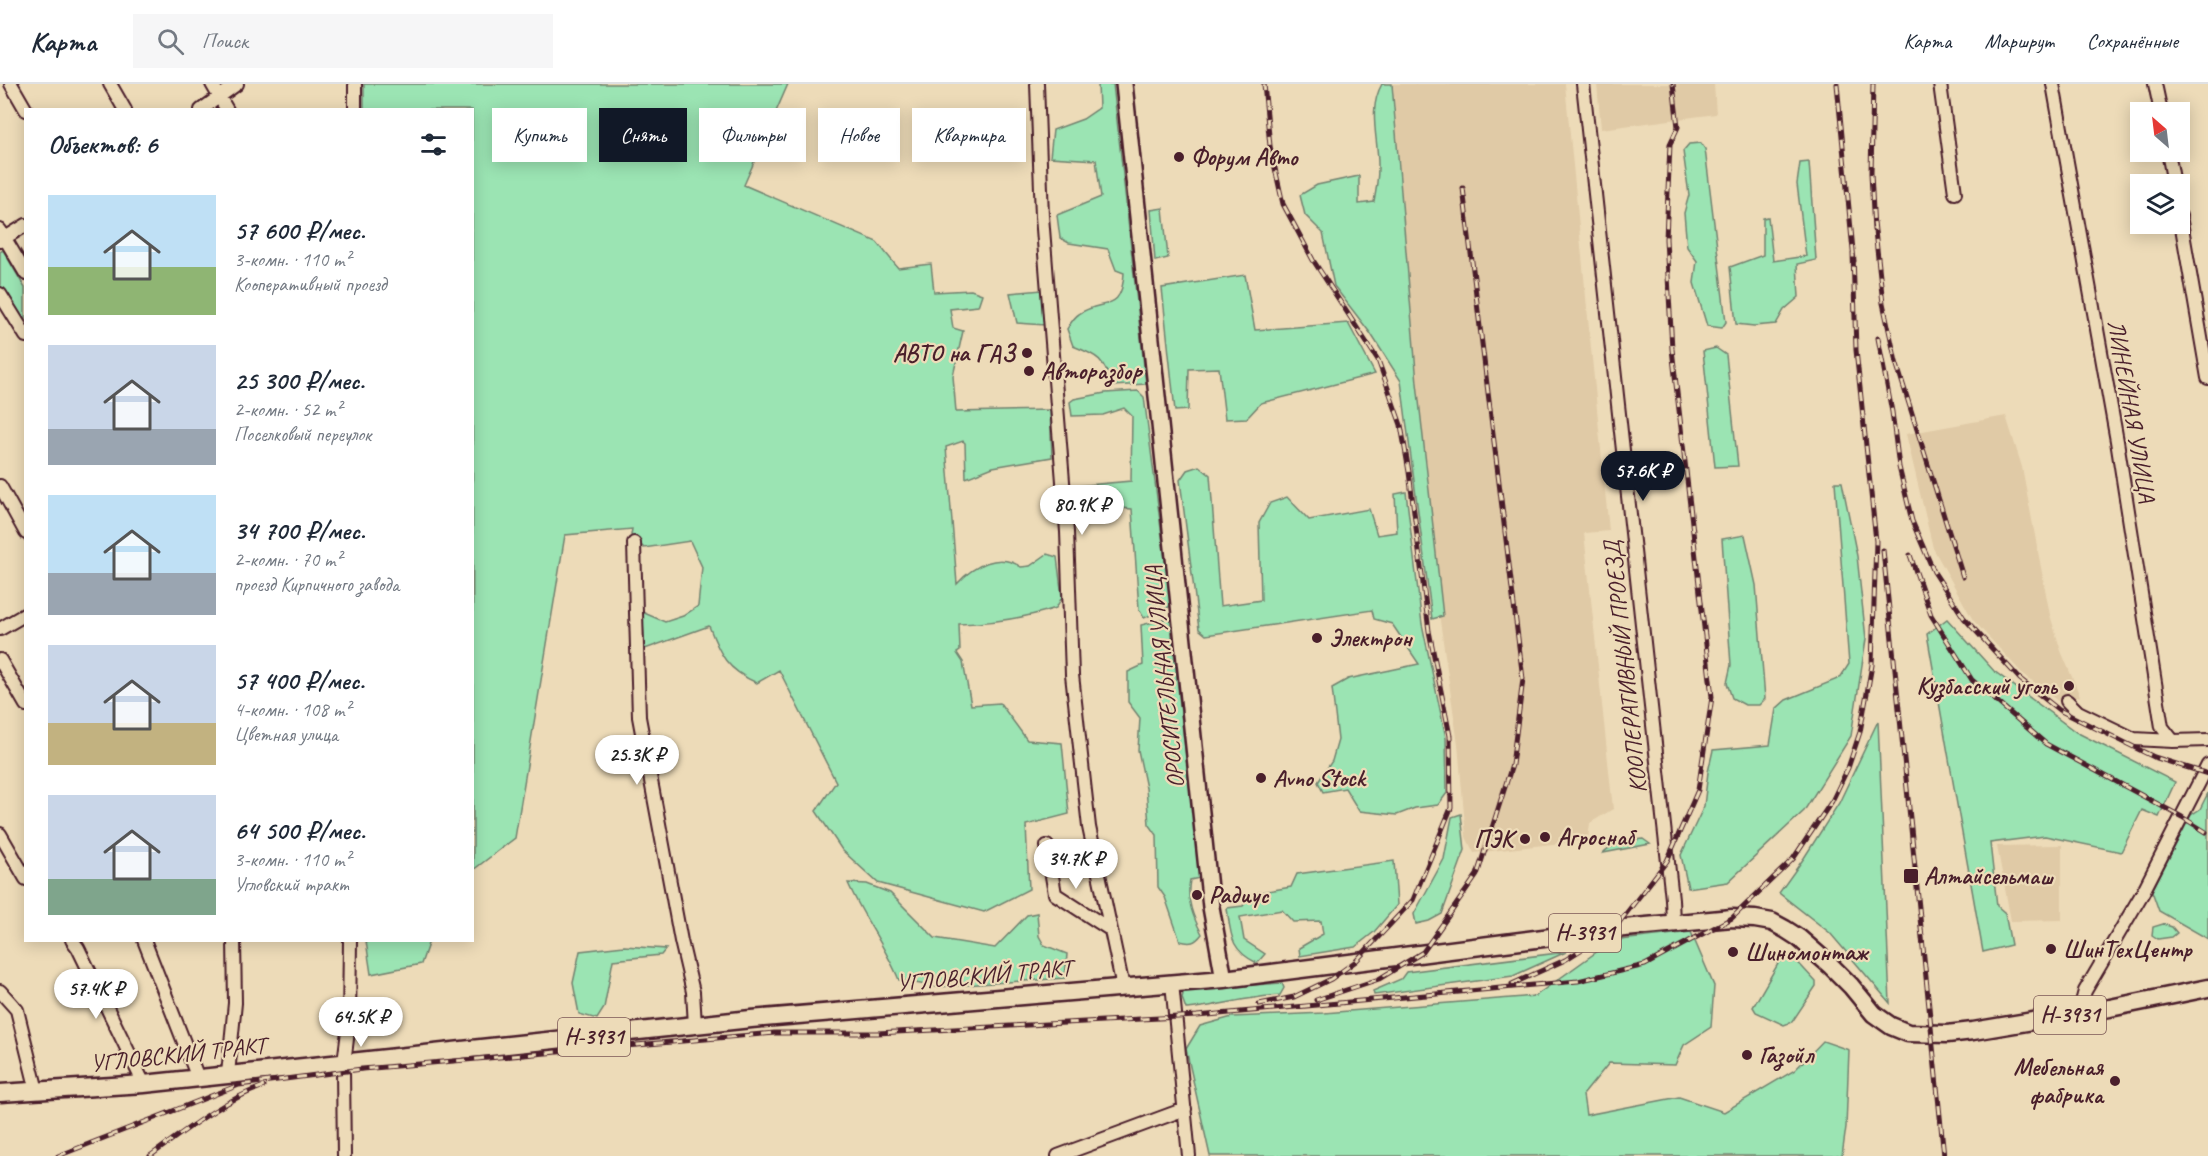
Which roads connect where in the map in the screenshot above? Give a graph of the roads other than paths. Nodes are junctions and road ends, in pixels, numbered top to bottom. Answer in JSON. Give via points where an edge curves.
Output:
{"nodes":[{"id":1,"x":12,"y":84,"type":"edge"},
{"id":2,"x":110,"y":84,"type":"edge"},
{"id":3,"x":213,"y":84,"type":"edge"},
{"id":4,"x":237,"y":84,"type":"edge"},
{"id":5,"x":355,"y":84,"type":"edge"},
{"id":6,"x":1037,"y":84,"type":"edge"},
{"id":7,"x":1124,"y":84,"type":"edge"},
{"id":8,"x":1583,"y":84,"type":"edge"},
{"id":9,"x":1940,"y":84,"type":"edge"},
{"id":10,"x":2053,"y":84,"type":"edge"},
{"id":11,"x":2156,"y":84,"type":"edge"},
{"id":12,"x":219,"y":96,"type":"junction"},
{"id":13,"x":2159,"y":102,"type":"edge"},
{"id":14,"x":26,"y":108,"type":"edge"},
{"id":15,"x":123,"y":108,"type":"edge"},
{"id":16,"x":204,"y":108,"type":"edge"},
{"id":17,"x":226,"y":108,"type":"edge"},
{"id":18,"x":355,"y":108,"type":"edge"},
{"id":19,"x":1955,"y":193,"type":"dead end"},
{"id":20,"x":24,"y":226,"type":"edge"},
{"id":21,"x":2183,"y":234,"type":"edge"},
{"id":22,"x":2,"y":236,"type":"edge"},
{"id":23,"x":24,"y":271,"type":"edge"},
{"id":24,"x":0,"y":294,"type":"edge"},
{"id":25,"x":24,"y":333,"type":"edge"},
{"id":26,"x":2208,"y":378,"type":"edge"},
{"id":27,"x":0,"y":486,"type":"edge"},
{"id":28,"x":24,"y":529,"type":"edge"},
{"id":29,"x":634,"y":543,"type":"dead end"},
{"id":30,"x":24,"y":615,"type":"edge"},
{"id":31,"x":0,"y":629,"type":"edge"},
{"id":32,"x":0,"y":660,"type":"edge"},
{"id":33,"x":2067,"y":701,"type":"dead end"},
{"id":34,"x":24,"y":702,"type":"edge"},
{"id":35,"x":2208,"y":740,"type":"edge"},
{"id":36,"x":2174,"y":741,"type":"junction"},
{"id":37,"x":2208,"y":765,"type":"edge"},
{"id":38,"x":0,"y":834,"type":"edge"},
{"id":39,"x":1047,"y":846,"type":"dead end"},
{"id":40,"x":24,"y":876,"type":"edge"},
{"id":41,"x":1673,"y":922,"type":"junction"},
{"id":42,"x":1111,"y":930,"type":"junction"},
{"id":43,"x":74,"y":942,"type":"edge"},
{"id":44,"x":145,"y":942,"type":"edge"},
{"id":45,"x":234,"y":942,"type":"edge"},
{"id":46,"x":350,"y":942,"type":"edge"},
{"id":47,"x":1224,"y":979,"type":"junction"},
{"id":48,"x":1186,"y":982,"type":"junction"},
{"id":49,"x":1124,"y":987,"type":"junction"},
{"id":50,"x":2208,"y":988,"type":"edge"},
{"id":51,"x":0,"y":991,"type":"edge"},
{"id":52,"x":2079,"y":1013,"type":"junction"},
{"id":53,"x":695,"y":1025,"type":"junction"},
{"id":54,"x":344,"y":1061,"type":"junction"},
{"id":55,"x":228,"y":1074,"type":"junction"},
{"id":56,"x":198,"y":1078,"type":"junction"},
{"id":57,"x":144,"y":1084,"type":"junction"},
{"id":58,"x":37,"y":1091,"type":"junction"},
{"id":59,"x":0,"y":1093,"type":"edge"},
{"id":60,"x":1185,"y":1109,"type":"junction"},
{"id":61,"x":344,"y":1156,"type":"edge"},
{"id":62,"x":1058,"y":1156,"type":"edge"},
{"id":63,"x":1189,"y":1156,"type":"edge"}],
"edges":[{"from":1,"to":14,"type":"street"},
{"from":2,"to":15,"type":"street"},
{"from":3,"to":12,"type":"street"},
{"from":4,"to":12,"type":"street"},
{"from":5,"to":18,"type":"street"},
{"from":6,"to":42,"type":"street","via":[[1042,216],[1067,532],[1072,675],[1089,827]]},
{"from":7,"to":47,"type":"main road","name":"ОРОСИТЕЛЬНАЯ УЛИЦА","via":[[1211,907]]},
{"from":8,"to":41,"type":"street","name":"КООПЕРАТИВНЫЙ ПРОЕЗД"},
{"from":9,"to":19,"type":"street"},
{"from":10,"to":36,"type":"street","name":"ЛИНЕЙНАЯ УЛИЦА","via":[[2117,441],[2162,727]]},
{"from":11,"to":13,"type":"street"},
{"from":12,"to":16,"type":"street"},
{"from":12,"to":17,"type":"street"},
{"from":20,"to":22,"type":"street"},
{"from":21,"to":26,"type":"street"},
{"from":22,"to":23,"type":"street"},
{"from":24,"to":25,"type":"street"},
{"from":27,"to":28,"type":"street"},
{"from":29,"to":53,"type":"street","via":[[639,717],[693,992]]},
{"from":30,"to":31,"type":"street"},
{"from":32,"to":34,"type":"street"},
{"from":33,"to":36,"type":"street","via":[[2078,712],[2134,739]]},
{"from":35,"to":36,"type":"street"},
{"from":37,"to":52,"type":"street","via":[[2142,894],[2085,991]]},
{"from":38,"to":40,"type":"street"},
{"from":39,"to":42,"type":"street","via":[[1055,894]]},
{"from":41,"to":47,"type":"highway","name":"УГЛОВСКИЙ ТРАКТ","number":"Н-3931"},
{"from":41,"to":52,"type":"highway","name":"УГЛОВСКИЙ ТРАКТ","number":"Н-3931","via":[[1732,918],[1772,922],[1799,938],[1838,973],[1874,1014],[1908,1033],[1973,1031]]},
{"from":42,"to":49,"type":"street"},
{"from":43,"to":57,"type":"street"},
{"from":44,"to":56,"type":"street"},
{"from":45,"to":55,"type":"street","via":[[235,1003]]},
{"from":46,"to":54,"type":"street","via":[[350,1023]]},
{"from":47,"to":48,"type":"highway","name":"УГЛОВСКИЙ ТРАКТ","number":"Н-3931"},
{"from":48,"to":49,"type":"highway","name":"УГЛОВСКИЙ ТРАКТ","number":"Н-3931"},
{"from":48,"to":60,"type":"street"},
{"from":49,"to":53,"type":"highway","name":"УГЛОВСКИЙ ТРАКТ","number":"Н-3931"},
{"from":50,"to":52,"type":"highway","number":"Н-3931"},
{"from":51,"to":58,"type":"street","via":[[16,1010]]},
{"from":53,"to":54,"type":"highway","name":"УГЛОВСКИЙ ТРАКТ","number":"Н-3931"},
{"from":54,"to":55,"type":"highway","name":"УГЛОВСКИЙ ТРАКТ","number":"Н-3931"},
{"from":54,"to":61,"type":"street"},
{"from":55,"to":56,"type":"highway","name":"УГЛОВСКИЙ ТРАКТ","number":"Н-3931"},
{"from":56,"to":57,"type":"highway","name":"УГЛОВСКИЙ ТРАКТ","number":"Н-3931"},
{"from":57,"to":58,"type":"highway","name":"УГЛОВСКИЙ ТРАКТ","number":"Н-3931"},
{"from":58,"to":59,"type":"highway","name":"УГЛОВСКИЙ ТРАКТ","number":"Н-3931"},
{"from":60,"to":62,"type":"street"},
{"from":60,"to":63,"type":"street"}]}
